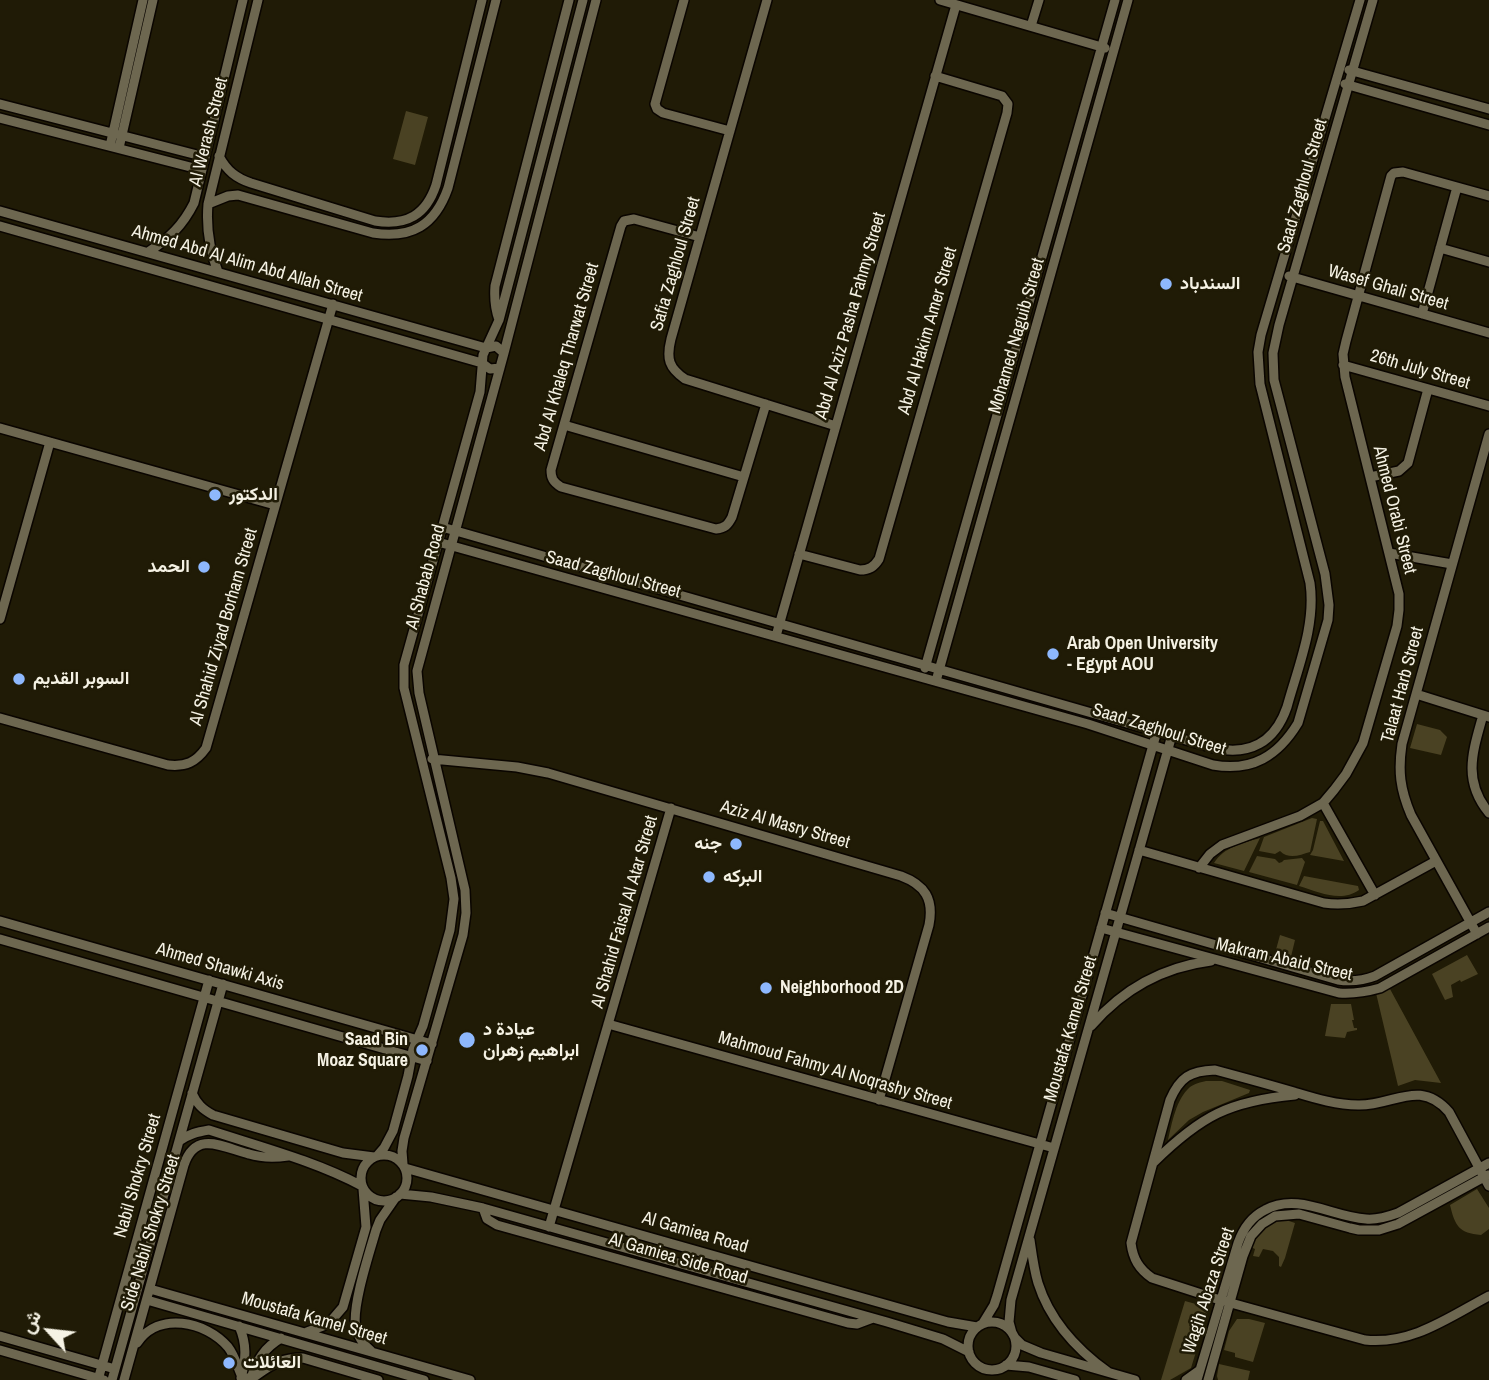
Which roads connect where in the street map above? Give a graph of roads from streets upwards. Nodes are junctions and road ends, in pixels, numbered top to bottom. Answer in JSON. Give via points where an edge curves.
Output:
{"nodes":[{"id":1,"x":144,"y":0,"type":"edge"},
{"id":2,"x":153,"y":0,"type":"edge"},
{"id":3,"x":243,"y":0,"type":"edge"},
{"id":4,"x":258,"y":0,"type":"edge"},
{"id":5,"x":482,"y":0,"type":"edge"},
{"id":6,"x":496,"y":0,"type":"edge"},
{"id":7,"x":569,"y":0,"type":"edge"},
{"id":8,"x":583,"y":0,"type":"edge"},
{"id":9,"x":596,"y":0,"type":"edge"},
{"id":10,"x":684,"y":0,"type":"edge"},
{"id":11,"x":767,"y":0,"type":"edge"},
{"id":12,"x":940,"y":0,"type":"edge"},
{"id":13,"x":1039,"y":0,"type":"edge"},
{"id":14,"x":1115,"y":0,"type":"edge"},
{"id":15,"x":1128,"y":0,"type":"edge"},
{"id":16,"x":1360,"y":0,"type":"edge"},
{"id":17,"x":1373,"y":0,"type":"edge"},
{"id":18,"x":956,"y":5,"type":"junction"},
{"id":19,"x":1031,"y":26,"type":"junction"},
{"id":20,"x":1102,"y":47,"type":"junction"},
{"id":21,"x":1114,"y":50,"type":"junction"},
{"id":22,"x":1340,"y":68,"type":"junction"},
{"id":23,"x":1353,"y":71,"type":"junction"},
{"id":24,"x":935,"y":76,"type":"junction"},
{"id":25,"x":461,"y":80,"type":"junction"},
{"id":26,"x":1336,"y":82,"type":"junction"},
{"id":27,"x":475,"y":83,"type":"junction"},
{"id":28,"x":1348,"y":85,"type":"junction"},
{"id":29,"x":220,"y":92,"type":"junction"},
{"id":30,"x":234,"y":96,"type":"junction"},
{"id":31,"x":0,"y":104,"type":"edge"},
{"id":32,"x":1489,"y":109,"type":"edge"},
{"id":33,"x":0,"y":118,"type":"edge"},
{"id":34,"x":1489,"y":125,"type":"edge"},
{"id":35,"x":730,"y":131,"type":"junction"},
{"id":36,"x":117,"y":134,"type":"junction"},
{"id":37,"x":114,"y":147,"type":"junction"},
{"id":38,"x":219,"y":156,"type":"junction"},
{"id":39,"x":205,"y":157,"type":"junction"},
{"id":40,"x":202,"y":170,"type":"junction"},
{"id":41,"x":1457,"y":187,"type":"junction"},
{"id":42,"x":1489,"y":196,"type":"edge"},
{"id":43,"x":208,"y":204,"type":"junction"},
{"id":44,"x":0,"y":211,"type":"edge"},
{"id":45,"x":0,"y":226,"type":"edge"},
{"id":46,"x":700,"y":237,"type":"junction"},
{"id":47,"x":1440,"y":248,"type":"junction"},
{"id":48,"x":148,"y":253,"type":"junction"},
{"id":49,"x":1489,"y":261,"type":"edge"},
{"id":50,"x":218,"y":272,"type":"junction"},
{"id":51,"x":1279,"y":274,"type":"junction"},
{"id":52,"x":1293,"y":278,"type":"junction"},
{"id":53,"x":1359,"y":296,"type":"junction"},
{"id":54,"x":332,"y":304,"type":"junction"},
{"id":55,"x":1422,"y":314,"type":"junction"},
{"id":56,"x":328,"y":319,"type":"junction"},
{"id":57,"x":499,"y":320,"type":"junction"},
{"id":58,"x":1489,"y":333,"type":"edge"},
{"id":59,"x":486,"y":348,"type":"junction"},
{"id":60,"x":504,"y":353,"type":"junction"},
{"id":61,"x":482,"y":363,"type":"junction"},
{"id":62,"x":1343,"y":365,"type":"junction"},
{"id":63,"x":500,"y":368,"type":"junction"},
{"id":64,"x":1428,"y":389,"type":"junction"},
{"id":65,"x":766,"y":404,"type":"junction"},
{"id":66,"x":1489,"y":406,"type":"edge"},
{"id":67,"x":564,"y":425,"type":"junction"},
{"id":68,"x":836,"y":426,"type":"junction"},
{"id":69,"x":0,"y":428,"type":"edge"},
{"id":70,"x":1489,"y":434,"type":"edge"},
{"id":71,"x":50,"y":442,"type":"junction"},
{"id":72,"x":979,"y":476,"type":"junction"},
{"id":73,"x":744,"y":477,"type":"junction"},
{"id":74,"x":1370,"y":477,"type":"junction"},
{"id":75,"x":992,"y":480,"type":"junction"},
{"id":76,"x":275,"y":505,"type":"junction"},
{"id":77,"x":1310,"y":516,"type":"junction"},
{"id":78,"x":1294,"y":520,"type":"junction"},
{"id":79,"x":442,"y":527,"type":"junction"},
{"id":80,"x":454,"y":531,"type":"junction"},
{"id":81,"x":438,"y":542,"type":"junction"},
{"id":82,"x":451,"y":545,"type":"junction"},
{"id":83,"x":1318,"y":548,"type":"junction"},
{"id":84,"x":1301,"y":550,"type":"junction"},
{"id":85,"x":1389,"y":553,"type":"junction"},
{"id":86,"x":799,"y":554,"type":"junction"},
{"id":87,"x":1452,"y":564,"type":"junction"},
{"id":88,"x":0,"y":619,"type":"edge"},
{"id":89,"x":780,"y":623,"type":"junction"},
{"id":90,"x":776,"y":636,"type":"junction"},
{"id":91,"x":926,"y":664,"type":"junction"},
{"id":92,"x":940,"y":668,"type":"junction"},
{"id":93,"x":922,"y":677,"type":"junction"},
{"id":94,"x":936,"y":681,"type":"junction"},
{"id":95,"x":1416,"y":694,"type":"junction"},
{"id":96,"x":1486,"y":716,"type":"edge"},
{"id":97,"x":0,"y":718,"type":"edge"},
{"id":98,"x":1157,"y":731,"type":"junction"},
{"id":99,"x":1171,"y":735,"type":"junction"},
{"id":100,"x":1153,"y":744,"type":"junction"},
{"id":101,"x":1167,"y":750,"type":"junction"},
{"id":102,"x":421,"y":758,"type":"junction"},
{"id":103,"x":435,"y":760,"type":"junction"},
{"id":104,"x":1148,"y":761,"type":"junction"},
{"id":105,"x":1163,"y":766,"type":"junction"},
{"id":106,"x":1322,"y":803,"type":"junction"},
{"id":107,"x":671,"y":808,"type":"junction"},
{"id":108,"x":1489,"y":813,"type":"edge"},
{"id":109,"x":1139,"y":850,"type":"junction"},
{"id":110,"x":1436,"y":861,"type":"junction"},
{"id":111,"x":1199,"y":868,"type":"junction"},
{"id":112,"x":1375,"y":895,"type":"junction"},
{"id":113,"x":1489,"y":912,"type":"edge"},
{"id":114,"x":1105,"y":913,"type":"junction"},
{"id":115,"x":1120,"y":917,"type":"junction"},
{"id":116,"x":0,"y":921,"type":"edge"},
{"id":117,"x":1470,"y":922,"type":"junction"},
{"id":118,"x":1489,"y":927,"type":"edge"},
{"id":119,"x":1101,"y":928,"type":"junction"},
{"id":120,"x":1115,"y":932,"type":"junction"},
{"id":121,"x":1476,"y":934,"type":"junction"},
{"id":122,"x":1,"y":941,"type":"edge"},
{"id":123,"x":1216,"y":960,"type":"junction"},
{"id":124,"x":209,"y":980,"type":"junction"},
{"id":125,"x":223,"y":984,"type":"junction"},
{"id":126,"x":204,"y":997,"type":"junction"},
{"id":127,"x":218,"y":1001,"type":"junction"},
{"id":128,"x":608,"y":1024,"type":"junction"},
{"id":129,"x":1088,"y":1030,"type":"junction"},
{"id":130,"x":416,"y":1039,"type":"junction"},
{"id":131,"x":432,"y":1044,"type":"junction"},
{"id":132,"x":411,"y":1056,"type":"junction"},
{"id":133,"x":187,"y":1060,"type":"junction"},
{"id":134,"x":427,"y":1061,"type":"junction"},
{"id":135,"x":200,"y":1063,"type":"junction"},
{"id":136,"x":192,"y":1093,"type":"junction"},
{"id":137,"x":1302,"y":1094,"type":"junction"},
{"id":138,"x":879,"y":1100,"type":"junction"},
{"id":139,"x":213,"y":1115,"type":"junction"},
{"id":140,"x":209,"y":1130,"type":"junction"},
{"id":141,"x":179,"y":1141,"type":"junction"},
{"id":142,"x":1040,"y":1144,"type":"junction"},
{"id":143,"x":1054,"y":1148,"type":"junction"},
{"id":144,"x":288,"y":1156,"type":"junction"},
{"id":145,"x":376,"y":1156,"type":"junction"},
{"id":146,"x":1489,"y":1163,"type":"edge"},
{"id":147,"x":1153,"y":1164,"type":"junction"},
{"id":148,"x":404,"y":1166,"type":"junction"},
{"id":149,"x":1484,"y":1173,"type":"edge"},
{"id":150,"x":1489,"y":1186,"type":"edge"},
{"id":151,"x":363,"y":1188,"type":"junction"},
{"id":152,"x":398,"y":1196,"type":"junction"},
{"id":153,"x":483,"y":1208,"type":"junction"},
{"id":154,"x":554,"y":1210,"type":"junction"},
{"id":155,"x":549,"y":1227,"type":"junction"},
{"id":156,"x":1029,"y":1236,"type":"junction"},
{"id":157,"x":653,"y":1238,"type":"junction"},
{"id":158,"x":151,"y":1241,"type":"junction"},
{"id":159,"x":162,"y":1244,"type":"junction"},
{"id":160,"x":648,"y":1255,"type":"junction"},
{"id":161,"x":150,"y":1289,"type":"junction"},
{"id":162,"x":1489,"y":1296,"type":"edge"},
{"id":163,"x":147,"y":1300,"type":"junction"},
{"id":164,"x":1225,"y":1301,"type":"junction"},
{"id":165,"x":206,"y":1305,"type":"junction"},
{"id":166,"x":338,"y":1314,"type":"junction"},
{"id":167,"x":203,"y":1316,"type":"junction"},
{"id":168,"x":873,"y":1318,"type":"junction"},
{"id":169,"x":355,"y":1319,"type":"junction"},
{"id":170,"x":980,"y":1325,"type":"junction"},
{"id":171,"x":239,"y":1326,"type":"junction"},
{"id":172,"x":305,"y":1333,"type":"junction"},
{"id":173,"x":1014,"y":1335,"type":"junction"},
{"id":174,"x":0,"y":1336,"type":"edge"},
{"id":175,"x":281,"y":1338,"type":"junction"},
{"id":176,"x":134,"y":1347,"type":"junction"},
{"id":177,"x":0,"y":1350,"type":"edge"},
{"id":178,"x":372,"y":1352,"type":"junction"},
{"id":179,"x":969,"y":1352,"type":"junction"},
{"id":180,"x":102,"y":1365,"type":"junction"},
{"id":181,"x":1006,"y":1365,"type":"junction"},
{"id":182,"x":115,"y":1369,"type":"junction"},
{"id":183,"x":1200,"y":1370,"type":"junction"},
{"id":184,"x":1108,"y":1372,"type":"junction"},
{"id":185,"x":1210,"y":1377,"type":"edge"},
{"id":186,"x":100,"y":1379,"type":"edge"},
{"id":187,"x":246,"y":1379,"type":"edge"},
{"id":188,"x":112,"y":1380,"type":"edge"},
{"id":189,"x":124,"y":1380,"type":"edge"},
{"id":190,"x":378,"y":1380,"type":"edge"},
{"id":191,"x":424,"y":1380,"type":"edge"},
{"id":192,"x":470,"y":1380,"type":"edge"},
{"id":193,"x":1075,"y":1380,"type":"edge"},
{"id":194,"x":1135,"y":1380,"type":"edge"},
{"id":195,"x":1186,"y":1380,"type":"edge"},
{"id":196,"x":1197,"y":1380,"type":"edge"}],
"edges":[{"from":1,"to":36,"type":"street"},
{"from":2,"to":36,"type":"street"},
{"from":3,"to":29,"type":"street","name":"Al Werash Street"},
{"from":4,"to":30,"type":"street","name":"Al Werash Street"},
{"from":5,"to":25,"type":"street"},
{"from":6,"to":27,"type":"street"},
{"from":7,"to":57,"type":"street","via":[[495,286]]},
{"from":8,"to":57,"type":"street","name":"Al Shabab Road"},
{"from":9,"to":60,"type":"street","name":"Al Shabab Road"},
{"from":10,"to":35,"type":"street","via":[[655,104],[663,113]]},
{"from":11,"to":35,"type":"street","name":"Safia Zaghloul Street"},
{"from":12,"to":18,"type":"street"},
{"from":13,"to":19,"type":"street"},
{"from":14,"to":20,"type":"street","name":"Mohamed Naguib Street"},
{"from":15,"to":21,"type":"street","name":"Mohamed Naguib Street"},
{"from":16,"to":22,"type":"street","name":"Saad Zaghloul Street"},
{"from":17,"to":23,"type":"street","name":"Saad Zaghloul Street"},
{"from":18,"to":19,"type":"street"},
{"from":18,"to":24,"type":"street","name":"Abd Al Aziz Pasha Fahmy Street"},
{"from":19,"to":20,"type":"street"},
{"from":20,"to":21,"type":"street"},
{"from":20,"to":72,"type":"street","name":"Mohamed Naguib Street"},
{"from":21,"to":75,"type":"street","name":"Mohamed Naguib Street"},
{"from":22,"to":23,"type":"street"},
{"from":22,"to":26,"type":"street","name":"Saad Zaghloul Street"},
{"from":23,"to":28,"type":"street","name":"Saad Zaghloul Street"},
{"from":23,"to":32,"type":"street"},
{"from":24,"to":68,"type":"street","name":"Abd Al Aziz Pasha Fahmy Street"},
{"from":24,"to":86,"type":"street","name":"Abd Al Hakim Amer Street","via":[[1006,100],[1008,109],[986,187],[879,559],[868,570],[860,570]]},
{"from":25,"to":27,"type":"street"},
{"from":25,"to":38,"type":"street","via":[[432,197],[424,208],[401,222],[375,220],[241,180]]},
{"from":26,"to":28,"type":"street"},
{"from":26,"to":51,"type":"street","name":"Saad Zaghloul Street"},
{"from":27,"to":43,"type":"street","via":[[443,203],[421,227],[390,236],[238,195]]},
{"from":28,"to":34,"type":"street"},
{"from":28,"to":52,"type":"street","name":"Saad Zaghloul Street"},
{"from":29,"to":30,"type":"street"},
{"from":29,"to":39,"type":"street","name":"Al Werash Street"},
{"from":30,"to":38,"type":"street","name":"Al Werash Street"},
{"from":31,"to":36,"type":"street"},
{"from":33,"to":37,"type":"street"},
{"from":35,"to":46,"type":"street","name":"Safia Zaghloul Street"},
{"from":36,"to":37,"type":"street"},
{"from":36,"to":39,"type":"street"},
{"from":37,"to":40,"type":"street"},
{"from":38,"to":43,"type":"street","name":"Al Werash Street"},
{"from":39,"to":40,"type":"street","name":"Al Werash Street"},
{"from":40,"to":48,"type":"street","name":"Al Werash Street","via":[[186,218],[176,232]]},
{"from":41,"to":42,"type":"street","name":"Ahmed Orabi Street"},
{"from":41,"to":47,"type":"street"},
{"from":41,"to":53,"type":"street","name":"Ahmed Orabi Street","via":[[1399,171],[1391,176]]},
{"from":43,"to":50,"type":"street","name":"Al Werash Street","via":[[207,239]]},
{"from":44,"to":48,"type":"street","name":"Ahmed Abd Al Alim Abd Allah Street"},
{"from":45,"to":56,"type":"street","name":"Ahmed Abd Al Alim Abd Allah Street"},
{"from":46,"to":65,"type":"street","name":"Safia Zaghloul Street","via":[[668,350],[670,362],[685,379]]},
{"from":46,"to":67,"type":"street","name":"Abd Al Khaleq Tharwat Street","via":[[634,219],[621,226]]},
{"from":47,"to":49,"type":"street"},
{"from":47,"to":55,"type":"street"},
{"from":48,"to":50,"type":"street","name":"Ahmed Abd Al Alim Abd Allah Street"},
{"from":50,"to":54,"type":"street","name":"Ahmed Abd Al Alim Abd Allah Street"},
{"from":51,"to":52,"type":"street","name":"Wasef Ghali Street"},
{"from":51,"to":78,"type":"street","name":"Saad Zaghloul Street","via":[[1261,335],[1258,368]]},
{"from":52,"to":53,"type":"street","name":"Wasef Ghali Street"},
{"from":52,"to":77,"type":"street","name":"Saad Zaghloul Street","via":[[1275,339],[1274,380]]},
{"from":53,"to":55,"type":"street","name":"Wasef Ghali Street"},
{"from":53,"to":62,"type":"street","name":"Ahmed Orabi Street"},
{"from":54,"to":56,"type":"street","name":"Al Shahid Ziyad Borham Street"},
{"from":54,"to":59,"type":"street","name":"Ahmed Abd Al Alim Abd Allah Street"},
{"from":55,"to":58,"type":"street","name":"Wasef Ghali Street"},
{"from":56,"to":61,"type":"street","name":"Ahmed Abd Al Alim Abd Allah Street"},
{"from":56,"to":76,"type":"street","name":"Al Shahid Ziyad Borham Street"},
{"from":57,"to":59,"type":"street","name":"Al Shabab Road"},
{"from":59,"to":60,"type":"street","via":[[496,346]]},
{"from":59,"to":61,"type":"street","name":"Al Shabab Road"},
{"from":60,"to":63,"type":"street","name":"Al Shabab Road"},
{"from":61,"to":63,"type":"street","via":[[490,369]]},
{"from":61,"to":79,"type":"street","name":"Al Shabab Road","via":[[480,392]]},
{"from":62,"to":64,"type":"street","name":"26th July Street"},
{"from":62,"to":74,"type":"street","name":"Ahmed Orabi Street"},
{"from":63,"to":80,"type":"street","name":"Al Shabab Road"},
{"from":64,"to":66,"type":"street","name":"26th July Street"},
{"from":64,"to":74,"type":"street","via":[[1408,463],[1399,471]]},
{"from":65,"to":68,"type":"street","name":"Safia Zaghloul Street"},
{"from":65,"to":73,"type":"street","name":"Abd Al Khaleq Tharwat Street"},
{"from":67,"to":73,"type":"street"},
{"from":67,"to":73,"type":"street","name":"Abd Al Khaleq Tharwat Street","via":[[551,470],[551,477],[561,487],[716,529],[729,524]]},
{"from":68,"to":86,"type":"street","name":"Abd Al Aziz Pasha Fahmy Street"},
{"from":69,"to":71,"type":"street"},
{"from":70,"to":87,"type":"street","name":"Talaat Harb Street"},
{"from":71,"to":76,"type":"street"},
{"from":71,"to":88,"type":"street"},
{"from":72,"to":75,"type":"street"},
{"from":72,"to":91,"type":"street","name":"Mohamed Naguib Street"},
{"from":74,"to":85,"type":"street","name":"Ahmed Orabi Street"},
{"from":75,"to":92,"type":"street","name":"Mohamed Naguib Street"},
{"from":76,"to":97,"type":"street","name":"Al Shahid Ziyad Borham Street","via":[[200,757],[180,766],[168,765]]},
{"from":77,"to":78,"type":"street"},
{"from":77,"to":83,"type":"street","name":"Saad Zaghloul Street"},
{"from":78,"to":84,"type":"street","name":"Saad Zaghloul Street"},
{"from":79,"to":80,"type":"street","name":"Saad Zaghloul Street"},
{"from":79,"to":81,"type":"street","name":"Al Shabab Road"},
{"from":80,"to":82,"type":"street","name":"Al Shabab Road"},
{"from":80,"to":89,"type":"street","name":"Saad Zaghloul Street"},
{"from":81,"to":82,"type":"street","name":"Saad Zaghloul Street"},
{"from":81,"to":102,"type":"street","name":"Al Shabab Road","via":[[404,665],[404,688]]},
{"from":82,"to":90,"type":"street","name":"Saad Zaghloul Street"},
{"from":82,"to":103,"type":"street","name":"Al Shabab Road","via":[[417,671]]},
{"from":83,"to":84,"type":"street"},
{"from":83,"to":101,"type":"street","name":"Saad Zaghloul Street","via":[[1328,589],[1328,620],[1298,723],[1290,736],[1256,763],[1227,768]]},
{"from":84,"to":99,"type":"street","name":"Saad Zaghloul Street","via":[[1312,611],[1283,720],[1265,740],[1241,750],[1227,751]]},
{"from":85,"to":87,"type":"street"},
{"from":85,"to":106,"type":"street","name":"Ahmed Orabi Street","via":[[1399,594],[1397,626],[1363,743]]},
{"from":86,"to":89,"type":"street","name":"Abd Al Aziz Pasha Fahmy Street"},
{"from":87,"to":95,"type":"street","name":"Talaat Harb Street"},
{"from":89,"to":90,"type":"street","name":"Abd Al Aziz Pasha Fahmy Street"},
{"from":89,"to":91,"type":"street","name":"Saad Zaghloul Street"},
{"from":90,"to":93,"type":"street","name":"Saad Zaghloul Street"},
{"from":91,"to":92,"type":"street","name":"Saad Zaghloul Street"},
{"from":91,"to":93,"type":"street","name":"Mohamed Naguib Street"},
{"from":92,"to":94,"type":"street","name":"Mohamed Naguib Street"},
{"from":92,"to":98,"type":"street","name":"Saad Zaghloul Street"},
{"from":93,"to":94,"type":"street","name":"Saad Zaghloul Street"},
{"from":94,"to":100,"type":"street","name":"Saad Zaghloul Street"},
{"from":95,"to":96,"type":"street"},
{"from":95,"to":110,"type":"street","name":"Talaat Harb Street","via":[[1402,744],[1400,780],[1410,814]]},
{"from":96,"to":108,"type":"street","via":[[1471,768]]},
{"from":98,"to":99,"type":"street","name":"Saad Zaghloul Street"},
{"from":98,"to":100,"type":"street","name":"Moustafa Kamel Street"},
{"from":99,"to":101,"type":"street","name":"Moustafa Kamel Street"},
{"from":100,"to":101,"type":"street","name":"Saad Zaghloul Street"},
{"from":100,"to":104,"type":"street","name":"Moustafa Kamel Street"},
{"from":101,"to":105,"type":"street","name":"Moustafa Kamel Street"},
{"from":102,"to":103,"type":"street","name":"Aziz Al Masry Street"},
{"from":102,"to":130,"type":"street","name":"Al Shabab Road","via":[[453,888],[454,910]]},
{"from":103,"to":107,"type":"street","name":"Aziz Al Masry Street","via":[[536,769]]},
{"from":103,"to":131,"type":"street","name":"Al Shabab Road","via":[[466,902],[463,935]]},
{"from":104,"to":105,"type":"street"},
{"from":104,"to":114,"type":"street","name":"Moustafa Kamel Street"},
{"from":105,"to":109,"type":"street","name":"Moustafa Kamel Street"},
{"from":106,"to":111,"type":"street","name":"Ahmed Orabi Street","via":[[1222,845]]},
{"from":106,"to":112,"type":"street"},
{"from":107,"to":128,"type":"street","name":"Al Shahid Faisal Al Atar Street"},
{"from":107,"to":138,"type":"street","name":"Aziz Al Masry Street","via":[[901,876],[922,888],[930,904],[929,925]]},
{"from":109,"to":111,"type":"street"},
{"from":109,"to":115,"type":"street","name":"Moustafa Kamel Street"},
{"from":110,"to":112,"type":"street"},
{"from":110,"to":117,"type":"street","name":"Talaat Harb Street"},
{"from":111,"to":112,"type":"street","via":[[1337,905]]},
{"from":113,"to":117,"type":"street","name":"Makram Abaid Street"},
{"from":114,"to":115,"type":"street","name":"Makram Abaid Street"},
{"from":114,"to":119,"type":"street","name":"Moustafa Kamel Street"},
{"from":115,"to":117,"type":"street","name":"Makram Abaid Street","via":[[1350,982],[1375,976]]},
{"from":115,"to":120,"type":"street","name":"Moustafa Kamel Street"},
{"from":116,"to":124,"type":"street","name":"Ahmed Shawki Axis"},
{"from":117,"to":121,"type":"street","name":"Talaat Harb Street"},
{"from":118,"to":121,"type":"street","name":"Makram Abaid Street"},
{"from":119,"to":120,"type":"street","name":"Makram Abaid Street"},
{"from":119,"to":142,"type":"street","name":"Moustafa Kamel Street"},
{"from":120,"to":123,"type":"street","name":"Makram Abaid Street"},
{"from":120,"to":129,"type":"street","name":"Moustafa Kamel Street"},
{"from":121,"to":123,"type":"street","name":"Makram Abaid Street","via":[[1380,988],[1353,994]]},
{"from":122,"to":126,"type":"street","name":"Ahmed Shawki Axis"},
{"from":123,"to":129,"type":"street","via":[[1179,967],[1144,981],[1114,1002]]},
{"from":124,"to":125,"type":"street","name":"Ahmed Shawki Axis"},
{"from":124,"to":126,"type":"street","name":"Nabil Shokry Street"},
{"from":125,"to":127,"type":"street","name":"Nabil Shokry Street"},
{"from":125,"to":130,"type":"street","name":"Ahmed Shawki Axis"},
{"from":126,"to":127,"type":"street","name":"Ahmed Shawki Axis"},
{"from":126,"to":133,"type":"street","name":"Nabil Shokry Street"},
{"from":127,"to":132,"type":"street","name":"Ahmed Shawki Axis"},
{"from":127,"to":135,"type":"street","name":"Nabil Shokry Street"},
{"from":128,"to":138,"type":"street","name":"Mahmoud Fahmy Al Noqrashy Street"},
{"from":128,"to":154,"type":"street","name":"Al Shahid Faisal Al Atar Street"},
{"from":129,"to":143,"type":"street","name":"Moustafa Kamel Street"},
{"from":130,"to":131,"type":"street","name":"Ahmed Shawki Axis"},
{"from":130,"to":132,"type":"street","name":"Al Shabab Road"},
{"from":131,"to":134,"type":"street","name":"Al Shabab Road"},
{"from":132,"to":134,"type":"street","name":"Ahmed Shawki Axis"},
{"from":132,"to":145,"type":"street","name":"Al Shabab Road","via":[[393,1131]]},
{"from":133,"to":135,"type":"street"},
{"from":133,"to":180,"type":"street","name":"Nabil Shokry Street"},
{"from":134,"to":148,"type":"street","name":"Al Shabab Road","via":[[404,1138]]},
{"from":135,"to":136,"type":"street","name":"Nabil Shokry Street"},
{"from":136,"to":139,"type":"street"},
{"from":136,"to":141,"type":"street","name":"Nabil Shokry Street"},
{"from":137,"to":147,"type":"street","via":[[1254,1100],[1208,1117]]},
{"from":137,"to":147,"type":"street","via":[[1215,1070],[1186,1076],[1170,1100]]},
{"from":137,"to":149,"type":"street","via":[[1359,1105],[1410,1094],[1432,1097],[1449,1112]]},
{"from":138,"to":142,"type":"street","name":"Mahmoud Fahmy Al Noqrashy Street"},
{"from":139,"to":140,"type":"street"},
{"from":139,"to":145,"type":"street","via":[[343,1153]]},
{"from":140,"to":141,"type":"street"},
{"from":140,"to":144,"type":"street"},
{"from":141,"to":158,"type":"street","name":"Nabil Shokry Street"},
{"from":142,"to":143,"type":"street","name":"Mahmoud Fahmy Al Noqrashy Street"},
{"from":142,"to":170,"type":"street","name":"Moustafa Kamel Street","via":[[994,1306]]},
{"from":143,"to":156,"type":"street","name":"Moustafa Kamel Street"},
{"from":144,"to":151,"type":"street"},
{"from":144,"to":159,"type":"street","name":"Side Nabil Shokry Street","via":[[256,1156],[212,1143],[197,1147],[187,1158]]},
{"from":145,"to":148,"type":"street","via":[[392,1156]]},
{"from":145,"to":151,"type":"street","via":[[362,1169]]},
{"from":146,"to":149,"type":"street","name":"Wagih Abaza Street"},
{"from":147,"to":164,"type":"street","via":[[1132,1243],[1137,1264],[1152,1278]]},
{"from":148,"to":152,"type":"street","via":[[406,1184]]},
{"from":148,"to":154,"type":"street","name":"Al Gamiea Road"},
{"from":149,"to":150,"type":"street"},
{"from":149,"to":164,"type":"street","name":"Wagih Abaza Street","via":[[1378,1219],[1296,1203],[1268,1208],[1241,1234]]},
{"from":151,"to":152,"type":"street","via":[[376,1200]]},
{"from":151,"to":166,"type":"street","via":[[366,1227]]},
{"from":152,"to":153,"type":"street","name":"Al Gamiea Road","via":[[438,1198]]},
{"from":152,"to":169,"type":"street","via":[[376,1230]]},
{"from":153,"to":155,"type":"street","name":"Al Gamiea Road"},
{"from":153,"to":168,"type":"street","name":"Al Gamiea Side Road","via":[[491,1223],[848,1324]]},
{"from":154,"to":155,"type":"street","name":"Al Shahid Faisal Al Atar Street"},
{"from":154,"to":157,"type":"street","name":"Al Gamiea Road"},
{"from":155,"to":160,"type":"street","name":"Al Gamiea Road"},
{"from":156,"to":173,"type":"street","name":"Moustafa Kamel Street","via":[[1011,1300],[1009,1322]]},
{"from":156,"to":184,"type":"street","via":[[1046,1304],[1072,1342]]},
{"from":157,"to":160,"type":"street"},
{"from":157,"to":170,"type":"street","name":"Al Gamiea Road","via":[[948,1322]]},
{"from":158,"to":159,"type":"street"},
{"from":158,"to":182,"type":"street","name":"Nabil Shokry Street"},
{"from":159,"to":161,"type":"street","name":"Side Nabil Shokry Street"},
{"from":160,"to":168,"type":"street","name":"Al Gamiea Road"},
{"from":161,"to":163,"type":"street","name":"Side Nabil Shokry Street"},
{"from":161,"to":165,"type":"street","name":"Moustafa Kamel Street"},
{"from":162,"to":164,"type":"street","via":[[1431,1328],[1388,1341],[1354,1337]]},
{"from":163,"to":167,"type":"street","name":"Moustafa Kamel Street"},
{"from":163,"to":176,"type":"street","name":"Side Nabil Shokry Street"},
{"from":164,"to":183,"type":"street","name":"Wagih Abaza Street"},
{"from":164,"to":185,"type":"street","name":"Wagih Abaza Street"},
{"from":165,"to":167,"type":"street"},
{"from":165,"to":172,"type":"street","name":"Moustafa Kamel Street"},
{"from":166,"to":169,"type":"street"},
{"from":166,"to":172,"type":"street"},
{"from":167,"to":171,"type":"street","name":"Moustafa Kamel Street"},
{"from":168,"to":179,"type":"street","name":"Al Gamiea Road","via":[[943,1339]]},
{"from":169,"to":178,"type":"street","via":[[360,1338]]},
{"from":170,"to":173,"type":"street","via":[[996,1322]]},
{"from":170,"to":179,"type":"street","via":[[968,1341]]},
{"from":171,"to":175,"type":"street","name":"Moustafa Kamel Street"},
{"from":171,"to":187,"type":"street","via":[[246,1348]]},
{"from":172,"to":178,"type":"street","name":"Moustafa Kamel Street"},
{"from":173,"to":181,"type":"street","via":[[1015,1353]]},
{"from":173,"to":184,"type":"street","via":[[1022,1345],[1041,1353]]},
{"from":174,"to":180,"type":"street"},
{"from":175,"to":187,"type":"street","via":[[260,1356]]},
{"from":175,"to":191,"type":"street","name":"Moustafa Kamel Street"},
{"from":176,"to":187,"type":"street","via":[[158,1325],[191,1325],[226,1344]]},
{"from":176,"to":189,"type":"street","name":"Side Nabil Shokry Street"},
{"from":177,"to":186,"type":"street"},
{"from":178,"to":192,"type":"street","name":"Moustafa Kamel Street"},
{"from":179,"to":181,"type":"street","via":[[985,1369]]},
{"from":180,"to":182,"type":"street"},
{"from":180,"to":186,"type":"street","name":"Nabil Shokry Street"},
{"from":181,"to":193,"type":"street"},
{"from":182,"to":188,"type":"street","name":"Nabil Shokry Street"},
{"from":183,"to":195,"type":"street"},
{"from":183,"to":196,"type":"street","name":"Wagih Abaza Street"},
{"from":184,"to":194,"type":"street"},
{"from":187,"to":190,"type":"street","via":[[275,1363],[303,1358]]}]}
